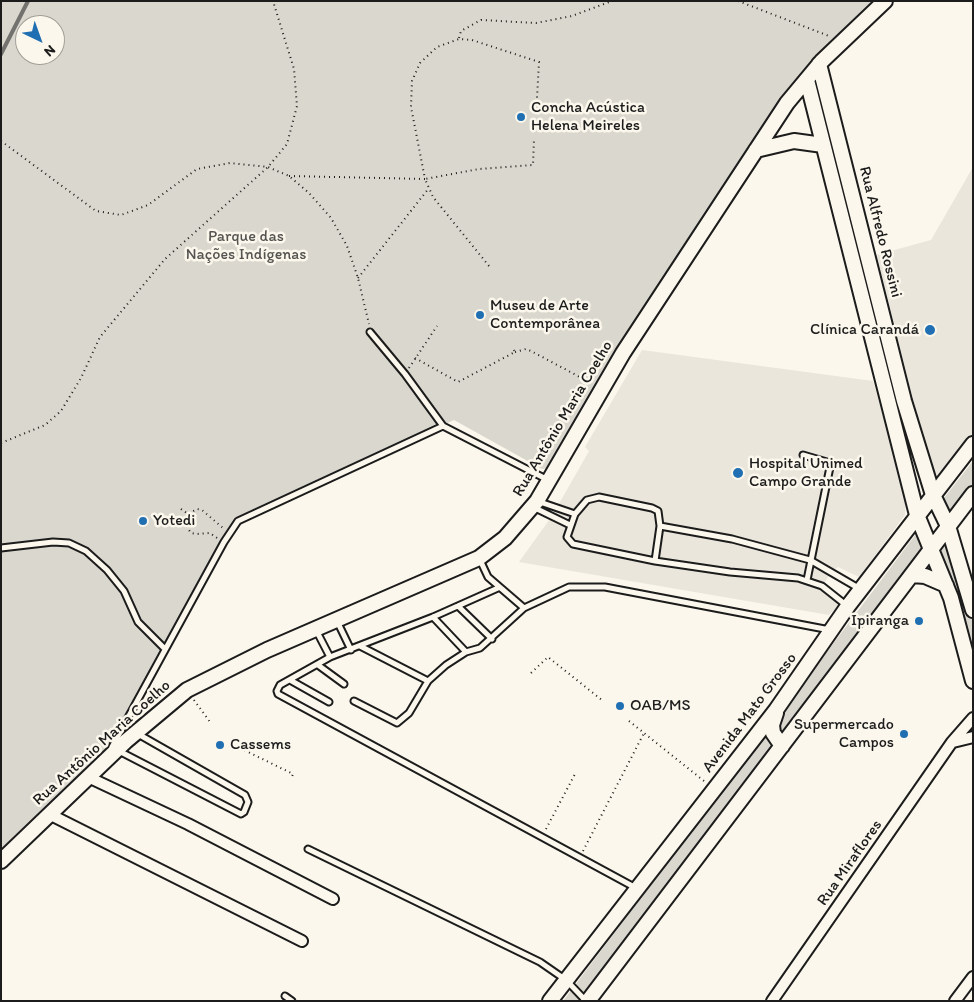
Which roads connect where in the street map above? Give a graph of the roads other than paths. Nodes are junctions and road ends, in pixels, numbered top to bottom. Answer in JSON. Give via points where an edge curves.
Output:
{"nodes":[{"id":1,"x":885,"y":1,"type":"edge"},
{"id":2,"x":819,"y":64,"type":"junction"},
{"id":3,"x":807,"y":80,"type":"junction"},
{"id":4,"x":823,"y":145,"type":"junction"},
{"id":5,"x":756,"y":150,"type":"junction"},
{"id":6,"x":370,"y":332,"type":"road end"},
{"id":7,"x":443,"y":426,"type":"junction"},
{"id":8,"x":973,"y":444,"type":"edge"},
{"id":9,"x":803,"y":455,"type":"dead end"},
{"id":10,"x":549,"y":481,"type":"junction"},
{"id":11,"x":973,"y":494,"type":"edge"},
{"id":12,"x":933,"y":495,"type":"junction"},
{"id":13,"x":535,"y":504,"type":"junction"},
{"id":14,"x":575,"y":514,"type":"junction"},
{"id":15,"x":917,"y":515,"type":"junction"},
{"id":16,"x":570,"y":525,"type":"junction"},
{"id":17,"x":660,"y":526,"type":"junction"},
{"id":18,"x":948,"y":526,"type":"junction"},
{"id":19,"x":1,"y":548,"type":"edge"},
{"id":20,"x":932,"y":549,"type":"junction"},
{"id":21,"x":480,"y":558,"type":"junction"},
{"id":22,"x":655,"y":560,"type":"junction"},
{"id":23,"x":810,"y":560,"type":"junction"},
{"id":24,"x":912,"y":575,"type":"junction"},
{"id":25,"x":807,"y":580,"type":"junction"},
{"id":26,"x":946,"y":585,"type":"junction"},
{"id":27,"x":498,"y":588,"type":"junction"},
{"id":28,"x":861,"y":589,"type":"junction"},
{"id":29,"x":458,"y":606,"type":"junction"},
{"id":30,"x":848,"y":606,"type":"junction"},
{"id":31,"x":524,"y":608,"type":"junction"},
{"id":32,"x":973,"y":610,"type":"edge"},
{"id":33,"x":433,"y":617,"type":"junction"},
{"id":34,"x":336,"y":620,"type":"junction"},
{"id":35,"x":316,"y":629,"type":"junction"},
{"id":36,"x":833,"y":631,"type":"junction"},
{"id":37,"x":958,"y":631,"type":"junction"},
{"id":38,"x":973,"y":638,"type":"edge"},
{"id":39,"x":492,"y":639,"type":"junction"},
{"id":40,"x":360,"y":646,"type":"junction"},
{"id":41,"x":165,"y":649,"type":"junction"},
{"id":42,"x":351,"y":650,"type":"junction"},
{"id":43,"x":466,"y":652,"type":"junction"},
{"id":44,"x":330,"y":657,"type":"junction"},
{"id":45,"x":318,"y":665,"type":"junction"},
{"id":46,"x":290,"y":680,"type":"junction"},
{"id":47,"x":428,"y":681,"type":"junction"},
{"id":48,"x":973,"y":681,"type":"edge"},
{"id":49,"x":344,"y":684,"type":"dead end"},
{"id":50,"x":354,"y":701,"type":"dead end"},
{"id":51,"x":329,"y":702,"type":"dead end"},
{"id":52,"x":776,"y":710,"type":"junction"},
{"id":53,"x":973,"y":718,"type":"edge"},
{"id":54,"x":136,"y":733,"type":"junction"},
{"id":55,"x":973,"y":737,"type":"edge"},
{"id":56,"x":952,"y":742,"type":"junction"},
{"id":57,"x":782,"y":746,"type":"junction"},
{"id":58,"x":117,"y":749,"type":"junction"},
{"id":59,"x":104,"y":762,"type":"junction"},
{"id":60,"x":88,"y":777,"type":"junction"},
{"id":61,"x":49,"y":814,"type":"junction"},
{"id":62,"x":308,"y":849,"type":"dead end"},
{"id":63,"x":1,"y":861,"type":"edge"},
{"id":64,"x":636,"y":888,"type":"junction"},
{"id":65,"x":333,"y":899,"type":"dead end"},
{"id":66,"x":302,"y":941,"type":"dead end"},
{"id":67,"x":973,"y":977,"type":"edge"},
{"id":68,"x":566,"y":980,"type":"junction"},
{"id":69,"x":285,"y":996,"type":"dead end"},
{"id":70,"x":292,"y":1001,"type":"edge"},
{"id":71,"x":550,"y":1001,"type":"edge"},
{"id":72,"x":587,"y":1001,"type":"edge"},
{"id":73,"x":772,"y":1001,"type":"edge"},
{"id":74,"x":955,"y":1001,"type":"edge"}],
"edges":[{"from":1,"to":2,"type":"street","name":"Rua Antônio Maria Coelho"},
{"from":2,"to":3,"type":"street","name":"Rua Antônio Maria Coelho"},
{"from":2,"to":12,"type":"street","name":"Rua Alfredo Rossini","via":[[904,401]]},
{"from":3,"to":4,"type":"street"},
{"from":3,"to":5,"type":"street","name":"Rua Antônio Maria Coelho","via":[[787,103]]},
{"from":4,"to":5,"type":"street","via":[[794,140]]},
{"from":4,"to":15,"type":"street"},
{"from":5,"to":10,"type":"street","name":"Rua Antônio Maria Coelho","via":[[623,354]]},
{"from":6,"to":7,"type":"lane"},
{"from":7,"to":10,"type":"lane"},
{"from":7,"to":41,"type":"lane","via":[[244,517],[229,532]]},
{"from":8,"to":12,"type":"street","name":"Avenida Mato Grosso"},
{"from":9,"to":23,"type":"lane","via":[[827,462],[830,467]]},
{"from":10,"to":13,"type":"street","name":"Rua Antônio Maria Coelho"},
{"from":11,"to":18,"type":"street"},
{"from":12,"to":15,"type":"street","name":"Avenida Mato Grosso"},
{"from":12,"to":18,"type":"street","name":"Rua Alfredo Rossini"},
{"from":13,"to":14,"type":"lane"},
{"from":13,"to":16,"type":"lane"},
{"from":13,"to":21,"type":"street","name":"Rua Antônio Maria Coelho","via":[[505,538]]},
{"from":14,"to":16,"type":"lane"},
{"from":14,"to":17,"type":"lane","via":[[588,500],[599,497],[652,508],[660,514]]},
{"from":15,"to":20,"type":"street"},
{"from":15,"to":28,"type":"street","name":"Avenida Mato Grosso"},
{"from":16,"to":22,"type":"lane","via":[[567,537],[573,544]]},
{"from":17,"to":22,"type":"lane"},
{"from":17,"to":23,"type":"lane","via":[[732,539]]},
{"from":18,"to":20,"type":"street"},
{"from":18,"to":32,"type":"street","name":"Rua Alfredo Rossini"},
{"from":19,"to":41,"type":"lane","via":[[53,542],[69,543],[86,551],[108,570],[124,591],[138,622]]},
{"from":20,"to":24,"type":"street"},
{"from":20,"to":26,"type":"street"},
{"from":21,"to":27,"type":"lane","via":[[488,577]]},
{"from":21,"to":34,"type":"street","name":"Rua Antônio Maria Coelho"},
{"from":22,"to":25,"type":"lane"},
{"from":23,"to":25,"type":"lane"},
{"from":23,"to":28,"type":"lane"},
{"from":24,"to":26,"type":"street"},
{"from":24,"to":57,"type":"street"},
{"from":25,"to":30,"type":"lane","via":[[822,586]]},
{"from":26,"to":37,"type":"street"},
{"from":27,"to":29,"type":"lane"},
{"from":27,"to":31,"type":"lane"},
{"from":28,"to":30,"type":"street","name":"Avenida Mato Grosso"},
{"from":29,"to":33,"type":"lane"},
{"from":29,"to":39,"type":"lane"},
{"from":30,"to":36,"type":"street","name":"Avenida Mato Grosso"},
{"from":31,"to":36,"type":"lane","via":[[568,587],[605,587]]},
{"from":31,"to":39,"type":"lane"},
{"from":33,"to":40,"type":"lane"},
{"from":33,"to":43,"type":"lane"},
{"from":34,"to":35,"type":"street","name":"Rua Antônio Maria Coelho"},
{"from":34,"to":42,"type":"lane"},
{"from":35,"to":44,"type":"lane"},
{"from":35,"to":54,"type":"street","name":"Rua Antônio Maria Coelho","via":[[187,690]]},
{"from":36,"to":52,"type":"street","name":"Avenida Mato Grosso"},
{"from":37,"to":38,"type":"street"},
{"from":37,"to":48,"type":"street"},
{"from":39,"to":43,"type":"lane","via":[[480,648]]},
{"from":40,"to":42,"type":"lane"},
{"from":40,"to":47,"type":"lane"},
{"from":41,"to":59,"type":"lane"},
{"from":42,"to":44,"type":"lane"},
{"from":43,"to":47,"type":"lane"},
{"from":44,"to":45,"type":"lane"},
{"from":45,"to":46,"type":"lane"},
{"from":45,"to":49,"type":"lane"},
{"from":46,"to":51,"type":"lane"},
{"from":46,"to":64,"type":"lane","via":[[277,689],[278,694]]},
{"from":47,"to":50,"type":"lane","via":[[401,722],[397,723]]},
{"from":52,"to":57,"type":"street","via":[[773,733]]},
{"from":52,"to":64,"type":"street","name":"Avenida Mato Grosso"},
{"from":53,"to":56,"type":"street","name":"Rua Miraflores"},
{"from":54,"to":58,"type":"street","name":"Rua Antônio Maria Coelho"},
{"from":54,"to":58,"type":"lane","via":[[245,795],[248,802],[244,812],[241,814]]},
{"from":55,"to":56,"type":"street"},
{"from":56,"to":73,"type":"street","name":"Rua Miraflores"},
{"from":57,"to":72,"type":"street"},
{"from":58,"to":59,"type":"street","name":"Rua Antônio Maria Coelho"},
{"from":59,"to":60,"type":"street","name":"Rua Antônio Maria Coelho"},
{"from":60,"to":61,"type":"street","name":"Rua Antônio Maria Coelho"},
{"from":60,"to":65,"type":"street","via":[[188,824]]},
{"from":61,"to":63,"type":"street","name":"Rua Antônio Maria Coelho"},
{"from":61,"to":66,"type":"street"},
{"from":62,"to":68,"type":"lane","via":[[540,962]]},
{"from":64,"to":68,"type":"street","name":"Avenida Mato Grosso"},
{"from":67,"to":74,"type":"street"},
{"from":68,"to":71,"type":"street","name":"Avenida Mato Grosso"},
{"from":68,"to":72,"type":"lane"},
{"from":69,"to":70,"type":"lane"}]}
